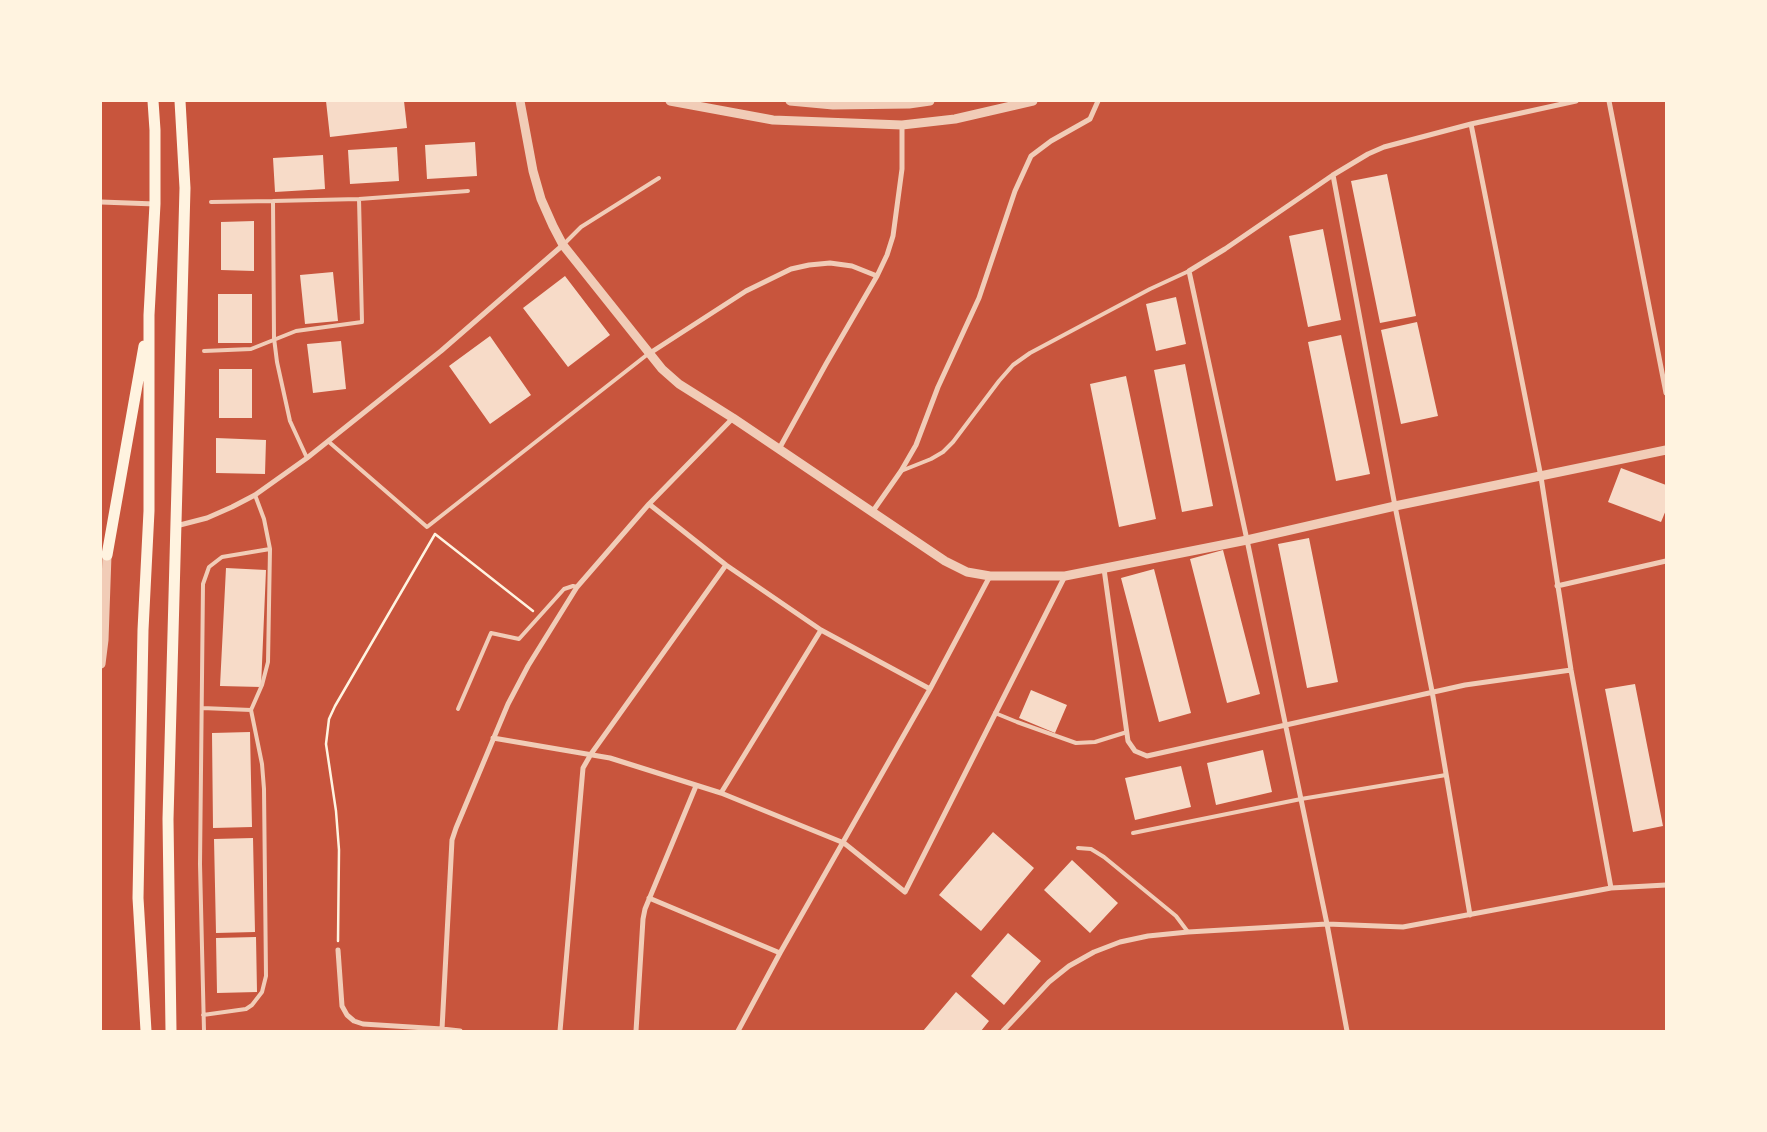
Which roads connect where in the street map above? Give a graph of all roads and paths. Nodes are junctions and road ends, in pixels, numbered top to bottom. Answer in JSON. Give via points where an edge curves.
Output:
{"nodes":[{"id":1,"x":153,"y":101,"type":"edge"},
{"id":2,"x":180,"y":101,"type":"edge"},
{"id":3,"x":520,"y":101,"type":"edge"},
{"id":4,"x":670,"y":101,"type":"edge"},
{"id":5,"x":790,"y":101,"type":"edge"},
{"id":6,"x":930,"y":101,"type":"edge"},
{"id":7,"x":1033,"y":101,"type":"edge"},
{"id":8,"x":1098,"y":101,"type":"edge"},
{"id":9,"x":1576,"y":101,"type":"edge"},
{"id":10,"x":1609,"y":101,"type":"edge"},
{"id":11,"x":1471,"y":124,"type":"junction"},
{"id":12,"x":902,"y":125,"type":"junction"},
{"id":13,"x":1333,"y":175,"type":"junction"},
{"id":14,"x":659,"y":178,"type":"dead end"},
{"id":15,"x":468,"y":191,"type":"dead end"},
{"id":16,"x":360,"y":199,"type":"junction"},
{"id":17,"x":273,"y":201,"type":"junction"},
{"id":18,"x":101,"y":202,"type":"edge"},
{"id":19,"x":211,"y":202,"type":"dead end"},
{"id":20,"x":156,"y":204,"type":"junction"},
{"id":21,"x":563,"y":245,"type":"junction"},
{"id":22,"x":1189,"y":271,"type":"junction"},
{"id":23,"x":877,"y":276,"type":"junction"},
{"id":24,"x":149,"y":315,"type":"junction"},
{"id":25,"x":274,"y":338,"type":"junction"},
{"id":26,"x":204,"y":351,"type":"dead end"},
{"id":27,"x":650,"y":353,"type":"junction"},
{"id":28,"x":1666,"y":393,"type":"edge"},
{"id":29,"x":733,"y":418,"type":"junction"},
{"id":30,"x":328,"y":442,"type":"junction"},
{"id":31,"x":780,"y":450,"type":"junction"},
{"id":32,"x":1666,"y":450,"type":"edge"},
{"id":33,"x":307,"y":458,"type":"junction"},
{"id":34,"x":901,"y":470,"type":"junction"},
{"id":35,"x":1541,"y":477,"type":"junction"},
{"id":36,"x":255,"y":495,"type":"junction"},
{"id":37,"x":649,"y":504,"type":"junction"},
{"id":38,"x":1395,"y":506,"type":"junction"},
{"id":39,"x":873,"y":512,"type":"junction"},
{"id":40,"x":176,"y":526,"type":"junction"},
{"id":41,"x":427,"y":527,"type":"junction"},
{"id":42,"x":435,"y":534,"type":"junction"},
{"id":43,"x":1247,"y":540,"type":"junction"},
{"id":44,"x":270,"y":549,"type":"junction"},
{"id":45,"x":107,"y":556,"type":"joint"},
{"id":46,"x":1666,"y":561,"type":"edge"},
{"id":47,"x":726,"y":565,"type":"junction"},
{"id":48,"x":1104,"y":569,"type":"junction"},
{"id":49,"x":990,"y":576,"type":"junction"},
{"id":50,"x":1065,"y":576,"type":"junction"},
{"id":51,"x":1557,"y":586,"type":"junction"},
{"id":52,"x":577,"y":587,"type":"junction"},
{"id":53,"x":540,"y":616,"type":"junction"},
{"id":54,"x":821,"y":630,"type":"junction"},
{"id":55,"x":101,"y":664,"type":"edge"},
{"id":56,"x":1571,"y":670,"type":"junction"},
{"id":57,"x":930,"y":689,"type":"junction"},
{"id":58,"x":1432,"y":691,"type":"junction"},
{"id":59,"x":202,"y":708,"type":"junction"},
{"id":60,"x":458,"y":708,"type":"dead end"},
{"id":61,"x":251,"y":710,"type":"junction"},
{"id":62,"x":995,"y":712,"type":"junction"},
{"id":63,"x":1285,"y":725,"type":"junction"},
{"id":64,"x":1127,"y":732,"type":"junction"},
{"id":65,"x":493,"y":738,"type":"junction"},
{"id":66,"x":591,"y":754,"type":"junction"},
{"id":67,"x":1446,"y":775,"type":"junction"},
{"id":68,"x":696,"y":786,"type":"junction"},
{"id":69,"x":721,"y":793,"type":"junction"},
{"id":70,"x":1300,"y":799,"type":"junction"},
{"id":71,"x":1133,"y":833,"type":"dead end"},
{"id":72,"x":844,"y":842,"type":"junction"},
{"id":73,"x":1078,"y":848,"type":"dead end"},
{"id":74,"x":1666,"y":885,"type":"edge"},
{"id":75,"x":1611,"y":888,"type":"junction"},
{"id":76,"x":649,"y":898,"type":"junction"},
{"id":77,"x":1470,"y":915,"type":"junction"},
{"id":78,"x":1327,"y":924,"type":"junction"},
{"id":79,"x":1188,"y":932,"type":"junction"},
{"id":80,"x":338,"y":950,"type":"joint"},
{"id":81,"x":780,"y":954,"type":"junction"},
{"id":82,"x":203,"y":1014,"type":"junction"},
{"id":83,"x":442,"y":1029,"type":"junction"},
{"id":84,"x":146,"y":1031,"type":"edge"},
{"id":85,"x":171,"y":1031,"type":"edge"},
{"id":86,"x":204,"y":1031,"type":"edge"},
{"id":87,"x":460,"y":1031,"type":"edge"},
{"id":88,"x":560,"y":1031,"type":"edge"},
{"id":89,"x":636,"y":1031,"type":"edge"},
{"id":90,"x":738,"y":1031,"type":"edge"},
{"id":91,"x":1003,"y":1031,"type":"edge"},
{"id":92,"x":1347,"y":1031,"type":"edge"}],
"edges":[{"from":1,"to":20,"type":"highway"},
{"from":2,"to":40,"type":"highway","via":[[185,188]]},
{"from":3,"to":21,"type":"street","via":[[541,200]]},
{"from":4,"to":12,"type":"street","via":[[773,120]]},
{"from":5,"to":6,"type":"street","via":[[833,105]]},
{"from":7,"to":12,"type":"street","via":[[955,119]]},
{"from":8,"to":34,"type":"street","via":[[1090,119],[1031,156],[1015,191],[979,298],[916,445]]},
{"from":9,"to":11,"type":"street"},
{"from":10,"to":28,"type":"street"},
{"from":11,"to":13,"type":"street","via":[[1384,147]]},
{"from":11,"to":35,"type":"street"},
{"from":12,"to":23,"type":"street","via":[[902,169],[893,236]]},
{"from":13,"to":22,"type":"street"},
{"from":13,"to":38,"type":"street"},
{"from":14,"to":21,"type":"lane","via":[[586,224]]},
{"from":15,"to":16,"type":"lane"},
{"from":16,"to":17,"type":"lane"},
{"from":16,"to":25,"type":"lane","via":[[362,322],[296,331]]},
{"from":17,"to":19,"type":"lane"},
{"from":17,"to":25,"type":"lane"},
{"from":18,"to":20,"type":"street"},
{"from":20,"to":24,"type":"highway"},
{"from":21,"to":27,"type":"street"},
{"from":21,"to":30,"type":"street","via":[[441,351]]},
{"from":22,"to":34,"type":"lane","via":[[1030,353],[1013,365],[943,452]]},
{"from":22,"to":43,"type":"street"},
{"from":23,"to":27,"type":"street","via":[[852,266],[830,263],[791,269],[746,291]]},
{"from":23,"to":31,"type":"street"},
{"from":24,"to":45,"type":"highway"},
{"from":24,"to":84,"type":"highway","via":[[148,510],[138,898]]},
{"from":25,"to":26,"type":"lane","via":[[251,349]]},
{"from":25,"to":33,"type":"lane","via":[[290,421]]},
{"from":27,"to":29,"type":"street","via":[[679,384]]},
{"from":27,"to":41,"type":"lane"},
{"from":29,"to":31,"type":"street"},
{"from":29,"to":37,"type":"street"},
{"from":30,"to":33,"type":"street"},
{"from":30,"to":41,"type":"lane"},
{"from":31,"to":39,"type":"street"},
{"from":32,"to":35,"type":"street"},
{"from":33,"to":36,"type":"street"},
{"from":34,"to":39,"type":"street"},
{"from":35,"to":38,"type":"street"},
{"from":35,"to":51,"type":"street"},
{"from":36,"to":40,"type":"street","via":[[207,518]]},
{"from":36,"to":44,"type":"lane"},
{"from":37,"to":47,"type":"street"},
{"from":37,"to":52,"type":"street"},
{"from":38,"to":43,"type":"street"},
{"from":38,"to":58,"type":"street"},
{"from":39,"to":49,"type":"street","via":[[954,566]]},
{"from":40,"to":85,"type":"highway","via":[[168,819]]},
{"from":41,"to":42,"type":"path"},
{"from":42,"to":53,"type":"path"},
{"from":42,"to":80,"type":"path","via":[[329,719],[326,744],[339,850]]},
{"from":43,"to":48,"type":"street"},
{"from":43,"to":63,"type":"street"},
{"from":44,"to":59,"type":"lane","via":[[222,557],[206,573],[203,584]]},
{"from":44,"to":61,"type":"lane","via":[[268,662]]},
{"from":45,"to":55,"type":"street"},
{"from":46,"to":51,"type":"street"},
{"from":47,"to":54,"type":"street"},
{"from":47,"to":66,"type":"street"},
{"from":48,"to":50,"type":"street"},
{"from":48,"to":64,"type":"street"},
{"from":49,"to":50,"type":"street"},
{"from":49,"to":57,"type":"street"},
{"from":50,"to":62,"type":"street"},
{"from":51,"to":56,"type":"street"},
{"from":52,"to":53,"type":"lane","via":[[564,589]]},
{"from":52,"to":65,"type":"street","via":[[528,666]]},
{"from":53,"to":60,"type":"lane","via":[[519,639],[491,634]]},
{"from":54,"to":57,"type":"street"},
{"from":54,"to":69,"type":"street"},
{"from":56,"to":58,"type":"street"},
{"from":56,"to":75,"type":"street"},
{"from":57,"to":72,"type":"street"},
{"from":58,"to":63,"type":"street"},
{"from":58,"to":67,"type":"street"},
{"from":59,"to":61,"type":"lane"},
{"from":59,"to":82,"type":"lane","via":[[200,864]]},
{"from":61,"to":82,"type":"lane","via":[[264,789],[266,976],[257,1000],[246,1009]]},
{"from":62,"to":64,"type":"lane","via":[[1076,743],[1095,742]]},
{"from":62,"to":72,"type":"street","via":[[905,892]]},
{"from":63,"to":64,"type":"street","via":[[1147,756],[1131,746]]},
{"from":63,"to":70,"type":"street"},
{"from":65,"to":66,"type":"street"},
{"from":65,"to":83,"type":"street","via":[[452,840]]},
{"from":66,"to":68,"type":"street"},
{"from":66,"to":88,"type":"street","via":[[582,775]]},
{"from":67,"to":70,"type":"lane"},
{"from":67,"to":77,"type":"street"},
{"from":68,"to":69,"type":"street"},
{"from":68,"to":76,"type":"street"},
{"from":69,"to":72,"type":"street"},
{"from":70,"to":71,"type":"lane"},
{"from":70,"to":78,"type":"street"},
{"from":72,"to":81,"type":"street"},
{"from":73,"to":79,"type":"lane","via":[[1091,849],[1104,857],[1176,916]]},
{"from":74,"to":75,"type":"street"},
{"from":75,"to":77,"type":"street"},
{"from":76,"to":81,"type":"street"},
{"from":76,"to":89,"type":"street","via":[[643,919]]},
{"from":77,"to":78,"type":"street","via":[[1403,926]]},
{"from":78,"to":79,"type":"street"},
{"from":78,"to":92,"type":"street"},
{"from":79,"to":91,"type":"street","via":[[1148,936],[1094,952],[1049,982]]},
{"from":80,"to":83,"type":"street","via":[[342,1006],[354,1021]]},
{"from":81,"to":90,"type":"street"},
{"from":82,"to":86,"type":"lane"},
{"from":83,"to":87,"type":"street"}]}
